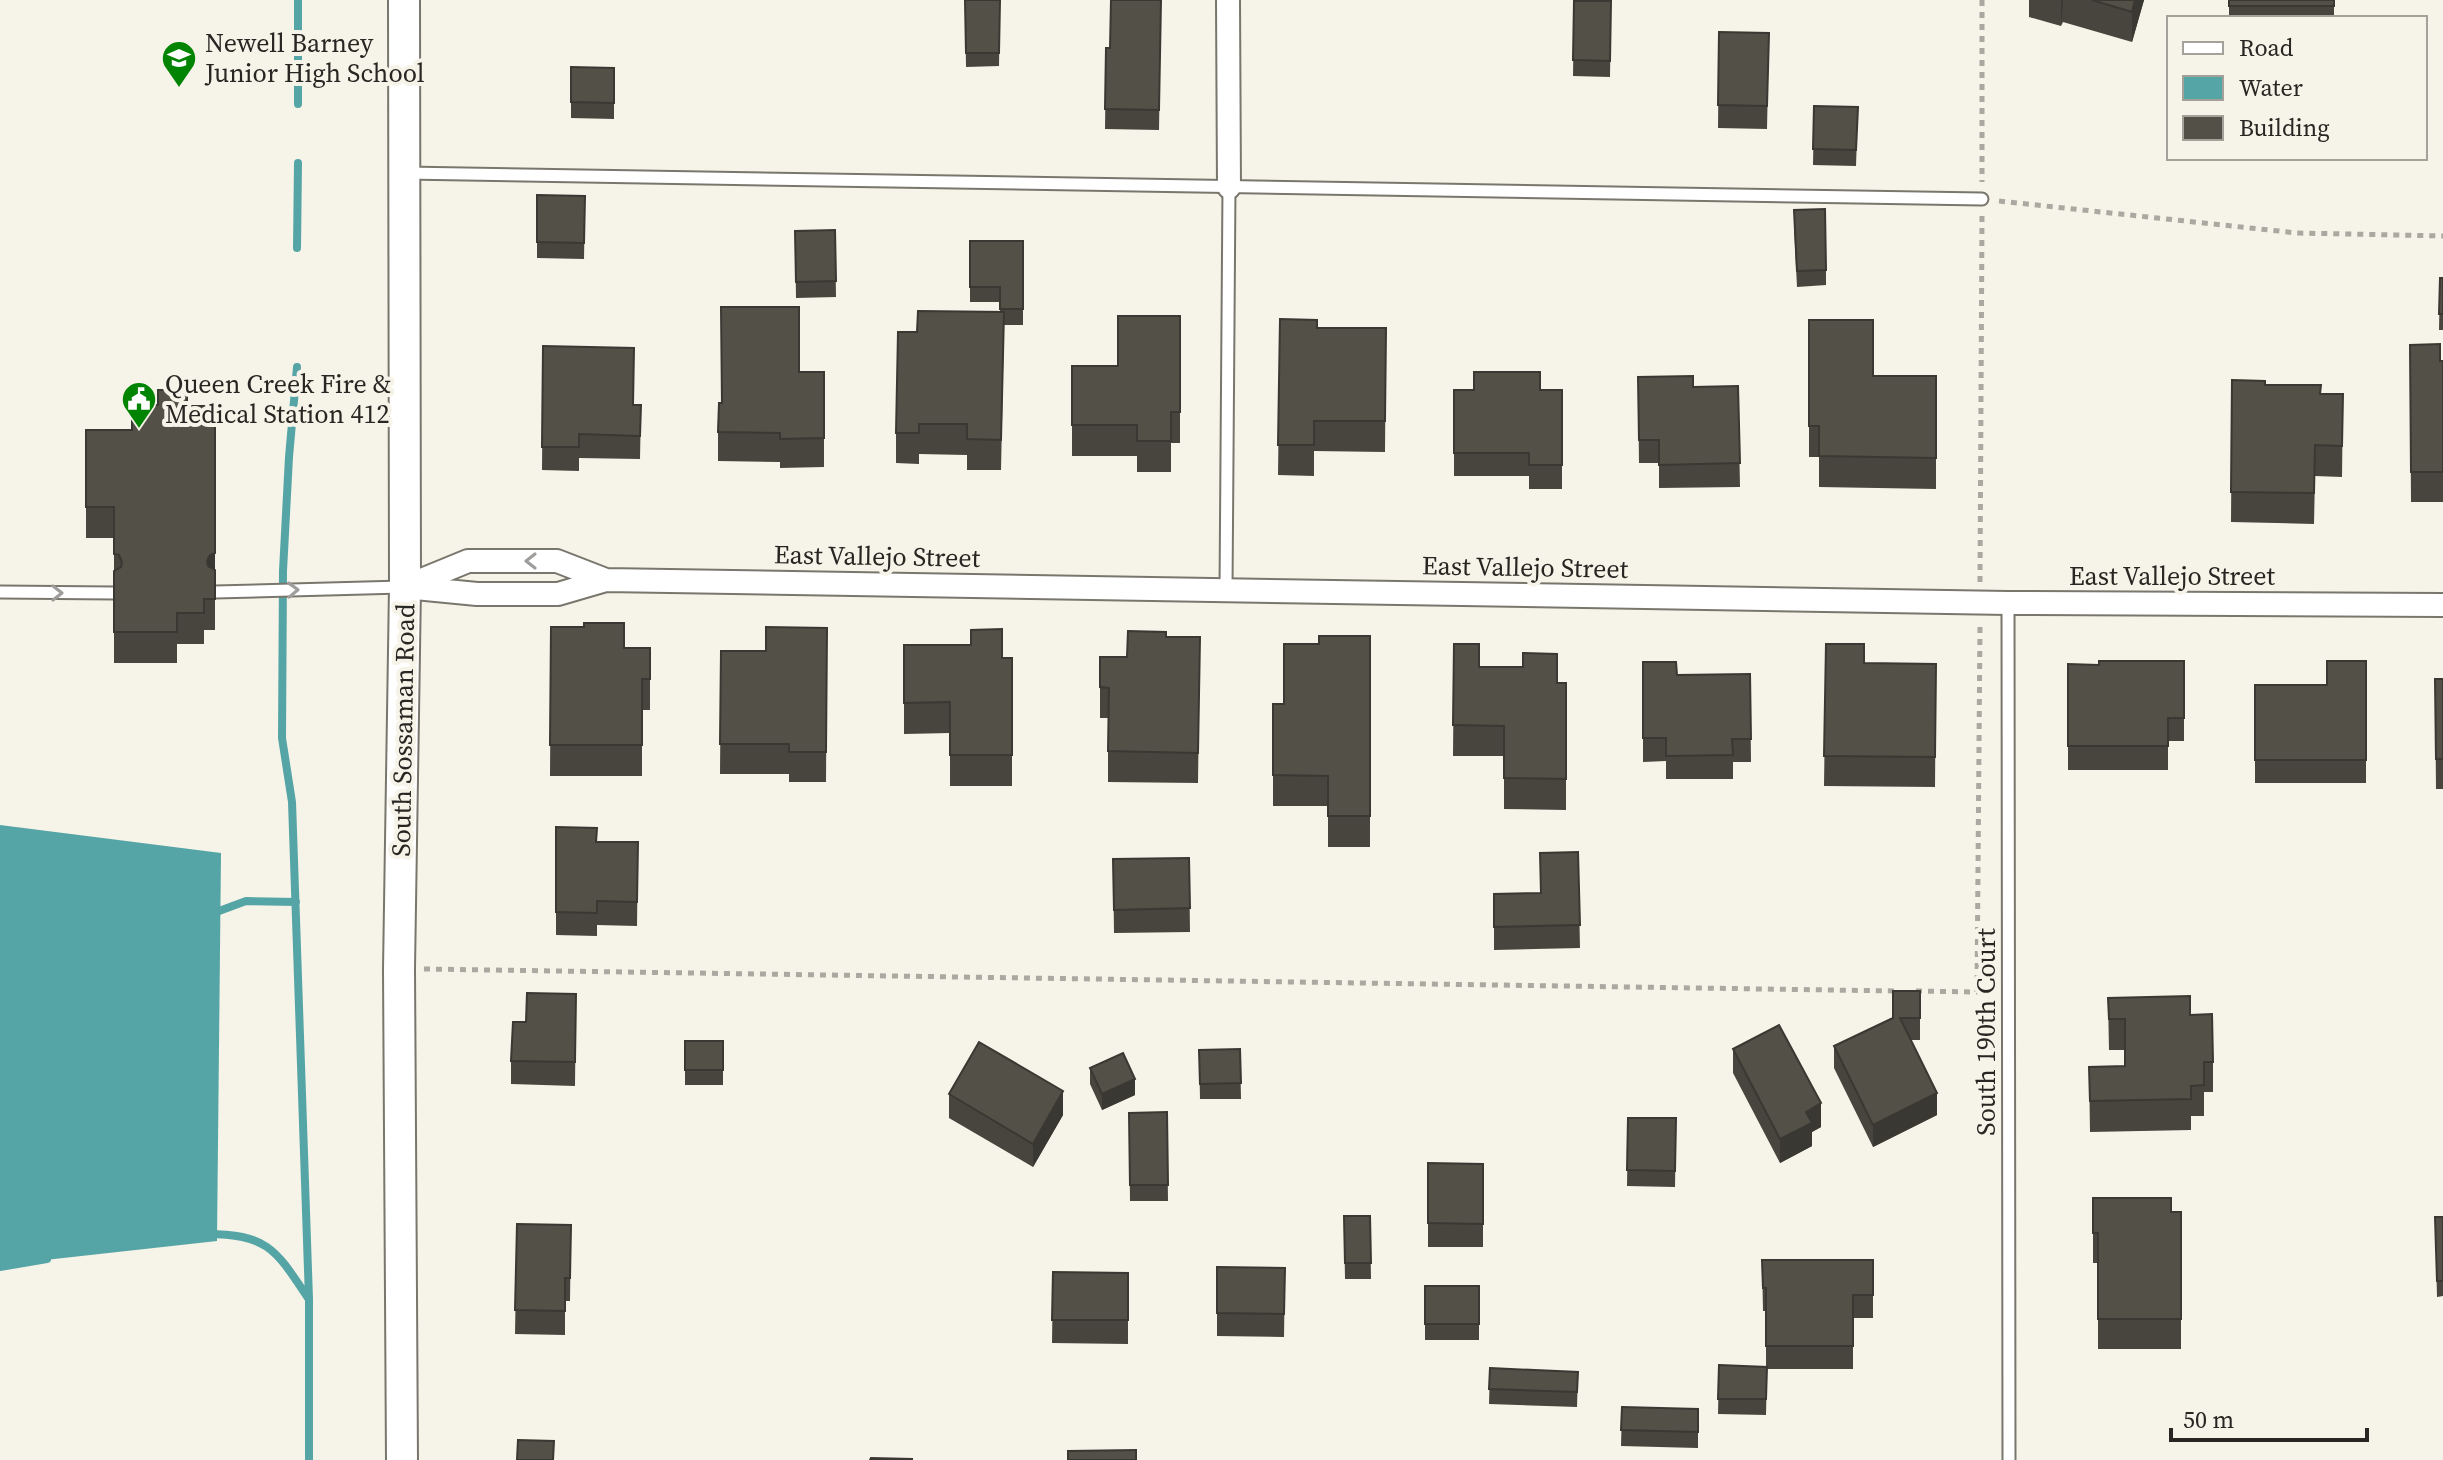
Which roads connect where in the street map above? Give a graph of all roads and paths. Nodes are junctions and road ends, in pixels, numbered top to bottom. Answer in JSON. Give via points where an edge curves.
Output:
{"nodes":[{"id":1,"x":404,"y":0,"type":"edge"},
{"id":2,"x":1228,"y":0,"type":"edge"},
{"id":3,"x":1982,"y":0,"type":"edge"},
{"id":4,"x":404,"y":173,"type":"junction"},
{"id":5,"x":1229,"y":187,"type":"junction"},
{"id":6,"x":1982,"y":199,"type":"junction"},
{"id":7,"x":2443,"y":236,"type":"edge"},
{"id":8,"x":606,"y":580,"type":"junction"},
{"id":9,"x":405,"y":587,"type":"junction"},
{"id":10,"x":1226,"y":590,"type":"junction"},
{"id":11,"x":0,"y":592,"type":"edge"},
{"id":12,"x":215,"y":592,"type":"edge"},
{"id":13,"x":114,"y":593,"type":"edge"},
{"id":14,"x":1980,"y":603,"type":"junction"},
{"id":15,"x":2008,"y":603,"type":"junction"},
{"id":16,"x":2443,"y":605,"type":"edge"},
{"id":17,"x":399,"y":969,"type":"junction"},
{"id":18,"x":402,"y":1460,"type":"edge"},
{"id":19,"x":2009,"y":1460,"type":"edge"}],
"edges":[{"from":1,"to":4,"type":"main road","name":"South Sossaman Road"},
{"from":2,"to":5,"type":"street"},
{"from":3,"to":6,"type":"path"},
{"from":4,"to":5,"type":"lane"},
{"from":4,"to":9,"type":"main road","name":"South Sossaman Road"},
{"from":5,"to":6,"type":"lane"},
{"from":5,"to":10,"type":"lane"},
{"from":6,"to":7,"type":"path","via":[[2297,233]]},
{"from":6,"to":14,"type":"path"},
{"from":8,"to":9,"type":"street","name":"East Vallejo Street","via":[[558,594]]},
{"from":8,"to":9,"type":"street","name":"East Vallejo Street","one_way":true,"via":[[557,561],[468,561]]},
{"from":8,"to":10,"type":"street","name":"East Vallejo Street"},
{"from":12,"to":9,"type":"lane","one_way":true},
{"from":9,"to":17,"type":"main road","name":"South Sossaman Road"},
{"from":10,"to":14,"type":"street","name":"East Vallejo Street"},
{"from":11,"to":13,"type":"lane","one_way":true},
{"from":14,"to":15,"type":"street","name":"East Vallejo Street"},
{"from":14,"to":17,"type":"path","via":[[1977,992]]},
{"from":15,"to":16,"type":"street","name":"East Vallejo Street"},
{"from":15,"to":19,"type":"lane","name":"South 190th Court"},
{"from":17,"to":18,"type":"main road","name":"South Sossaman Road"}]}
